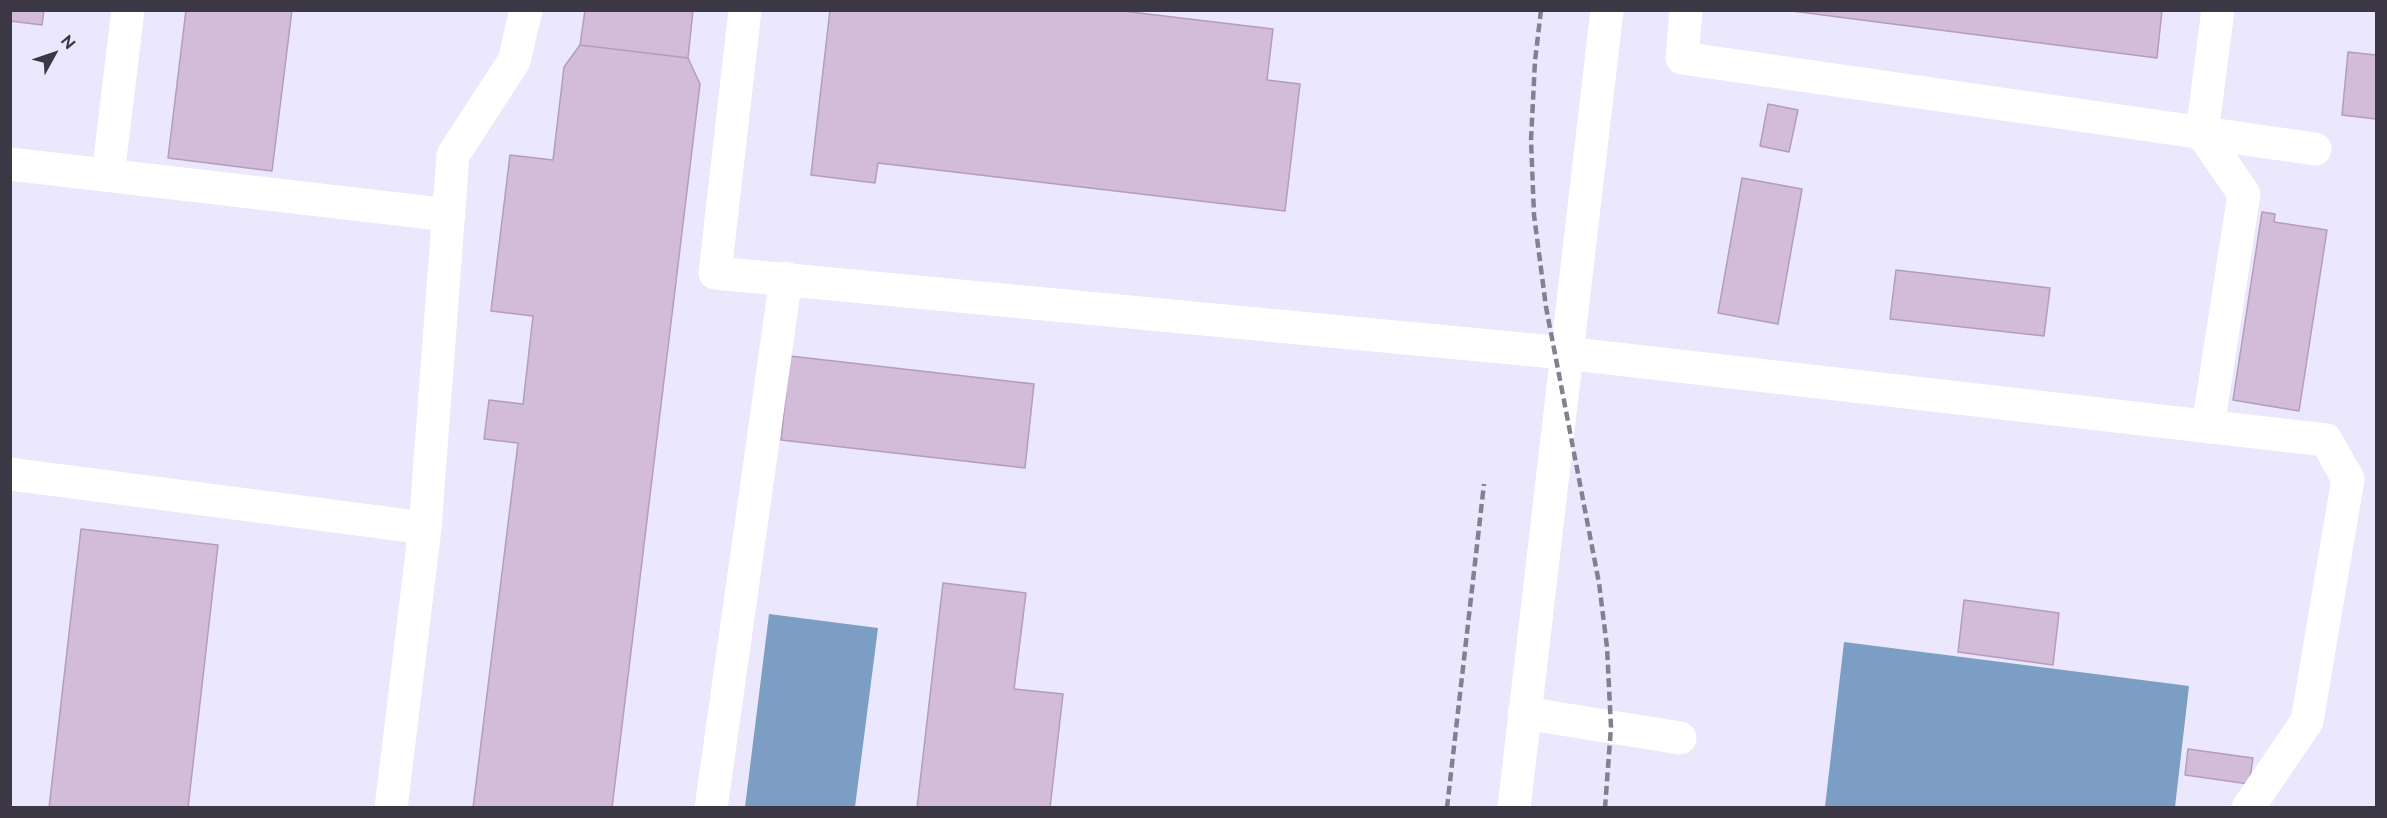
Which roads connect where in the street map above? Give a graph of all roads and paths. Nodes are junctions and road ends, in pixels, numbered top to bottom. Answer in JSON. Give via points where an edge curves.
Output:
{"nodes":[{"id":1,"x":128,"y":10,"type":"edge"},
{"id":2,"x":526,"y":10,"type":"edge"},
{"id":3,"x":745,"y":10,"type":"edge"},
{"id":4,"x":1607,"y":10,"type":"edge"},
{"id":5,"x":1686,"y":10,"type":"edge"},
{"id":6,"x":2218,"y":10,"type":"edge"},
{"id":7,"x":2202,"y":133,"type":"junction"},
{"id":8,"x":2315,"y":149,"type":"dead end"},
{"id":9,"x":10,"y":164,"type":"edge"},
{"id":10,"x":108,"y":175,"type":"junction"},
{"id":11,"x":449,"y":215,"type":"junction"},
{"id":12,"x":786,"y":278,"type":"junction"},
{"id":13,"x":1565,"y":353,"type":"junction"},
{"id":14,"x":2208,"y":427,"type":"junction"},
{"id":15,"x":10,"y":474,"type":"edge"},
{"id":16,"x":425,"y":528,"type":"junction"},
{"id":17,"x":1524,"y":713,"type":"junction"},
{"id":18,"x":1680,"y":738,"type":"dead end"},
{"id":19,"x":391,"y":807,"type":"edge"},
{"id":20,"x":711,"y":807,"type":"edge"},
{"id":21,"x":1514,"y":807,"type":"edge"},
{"id":22,"x":2248,"y":807,"type":"edge"}],
"edges":[{"from":1,"to":10,"type":"lane"},
{"from":2,"to":11,"type":"lane","via":[[514,61],[453,155]]},
{"from":3,"to":12,"type":"lane","via":[[715,273]]},
{"from":4,"to":13,"type":"lane"},
{"from":5,"to":7,"type":"lane","via":[[1682,58]]},
{"from":6,"to":7,"type":"lane"},
{"from":7,"to":8,"type":"lane"},
{"from":7,"to":14,"type":"lane","via":[[2244,194]]},
{"from":9,"to":10,"type":"lane"},
{"from":10,"to":11,"type":"lane"},
{"from":11,"to":16,"type":"lane"},
{"from":12,"to":13,"type":"lane"},
{"from":12,"to":20,"type":"lane"},
{"from":13,"to":14,"type":"lane"},
{"from":13,"to":17,"type":"lane"},
{"from":14,"to":22,"type":"lane","via":[[2326,440],[2348,479],[2307,721]]},
{"from":15,"to":16,"type":"lane"},
{"from":16,"to":19,"type":"lane"},
{"from":17,"to":18,"type":"lane"},
{"from":17,"to":21,"type":"lane"}]}
